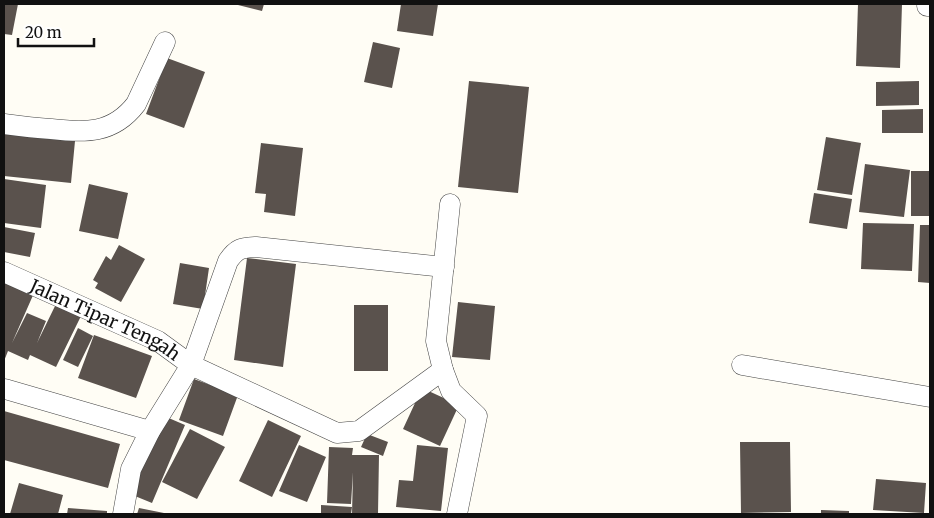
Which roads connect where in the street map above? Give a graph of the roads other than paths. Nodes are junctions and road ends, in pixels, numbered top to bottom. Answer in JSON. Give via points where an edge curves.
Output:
{"nodes":[{"id":1,"x":165,"y":42,"type":"dead end"},
{"id":2,"x":4,"y":124,"type":"edge"},
{"id":3,"x":450,"y":204,"type":"dead end"},
{"id":4,"x":444,"y":267,"type":"junction"},
{"id":5,"x":4,"y":272,"type":"edge"},
{"id":6,"x":191,"y":365,"type":"junction"},
{"id":7,"x":742,"y":365,"type":"dead end"},
{"id":8,"x":443,"y":370,"type":"junction"},
{"id":9,"x":5,"y":389,"type":"dead end"},
{"id":10,"x":930,"y":397,"type":"edge"},
{"id":11,"x":150,"y":431,"type":"junction"},
{"id":12,"x":123,"y":514,"type":"edge"},
{"id":13,"x":457,"y":514,"type":"edge"}],
"edges":[{"from":1,"to":2,"type":"street","via":[[136,104],[119,121],[96,130],[72,132]]},
{"from":3,"to":4,"type":"street"},
{"from":4,"to":6,"type":"street","via":[[243,248],[234,252],[228,261]]},
{"from":4,"to":8,"type":"street","via":[[436,341]]},
{"from":5,"to":6,"type":"street","name":"Jalan Tipar Tengah","via":[[158,341]]},
{"from":6,"to":8,"type":"street","via":[[337,433],[359,431]]},
{"from":6,"to":11,"type":"street","name":"Jalan Tipar Tengah"},
{"from":7,"to":10,"type":"street"},
{"from":8,"to":13,"type":"street","via":[[451,391],[477,416]]},
{"from":9,"to":11,"type":"street"},
{"from":11,"to":12,"type":"street","name":"Jalan Tipar Tengah","via":[[131,469]]}]}
